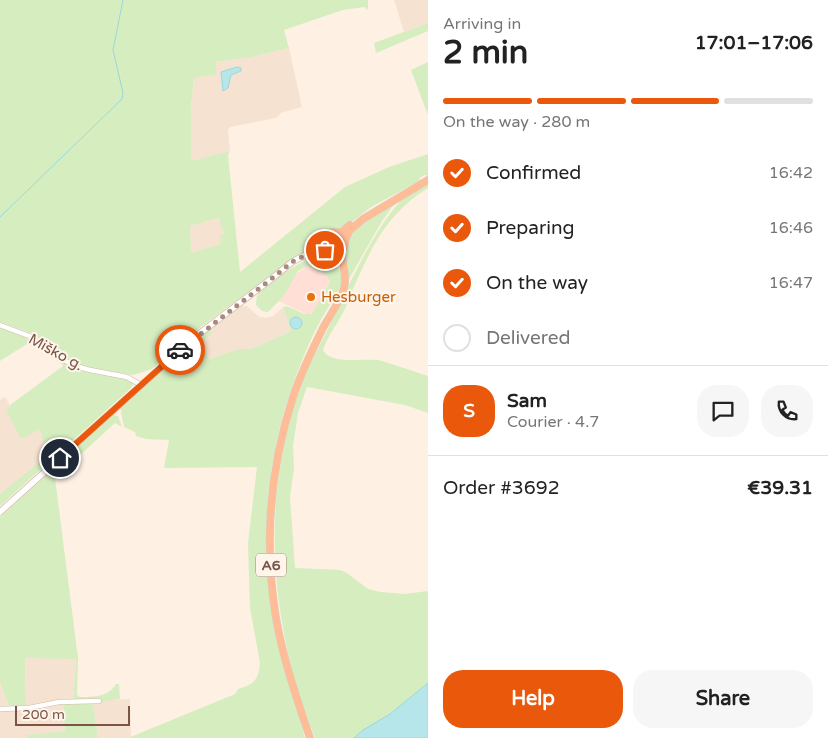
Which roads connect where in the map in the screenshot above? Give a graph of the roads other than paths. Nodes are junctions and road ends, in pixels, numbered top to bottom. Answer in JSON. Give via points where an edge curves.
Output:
{"nodes":[{"id":1,"x":428,"y":180,"type":"edge"},
{"id":2,"x":410,"y":189,"type":"junction"},
{"id":3,"x":337,"y":233,"type":"junction"},
{"id":4,"x":323,"y":240,"type":"junction"},
{"id":5,"x":345,"y":241,"type":"junction"},
{"id":6,"x":342,"y":251,"type":"junction"},
{"id":7,"x":329,"y":253,"type":"junction"},
{"id":8,"x":275,"y":276,"type":"junction"},
{"id":9,"x":346,"y":281,"type":"junction"},
{"id":10,"x":0,"y":325,"type":"edge"},
{"id":11,"x":141,"y":384,"type":"junction"},
{"id":12,"x":0,"y":512,"type":"edge"},
{"id":13,"x":99,"y":701,"type":"dead end"},
{"id":14,"x":0,"y":709,"type":"edge"},
{"id":15,"x":309,"y":735,"type":"edge"}],
"edges":[{"from":1,"to":2,"type":"highway"},
{"from":2,"to":3,"type":"highway","via":[[374,207]]},
{"from":2,"to":5,"type":"highway","via":[[362,219],[349,231]]},
{"from":3,"to":4,"type":"highway","via":[[330,233]]},
{"from":3,"to":5,"type":"highway"},
{"from":4,"to":7,"type":"highway","via":[[323,247]]},
{"from":4,"to":8,"type":"main road","via":[[317,249],[292,262]]},
{"from":5,"to":6,"type":"highway"},
{"from":6,"to":7,"type":"highway"},
{"from":6,"to":9,"type":"highway"},
{"from":7,"to":8,"type":"main road","via":[[310,256]]},
{"from":7,"to":9,"type":"highway","via":[[338,260]]},
{"from":8,"to":11,"type":"main road","via":[[195,337]]},
{"from":9,"to":15,"type":"highway","number":"A6","via":[[293,397],[280,445],[272,505],[271,564],[276,619]]},
{"from":10,"to":11,"type":"street","name":"Miško g.","via":[[29,336],[72,365],[127,377]]},
{"from":11,"to":12,"type":"main road"},
{"from":13,"to":14,"type":"street"}]}
